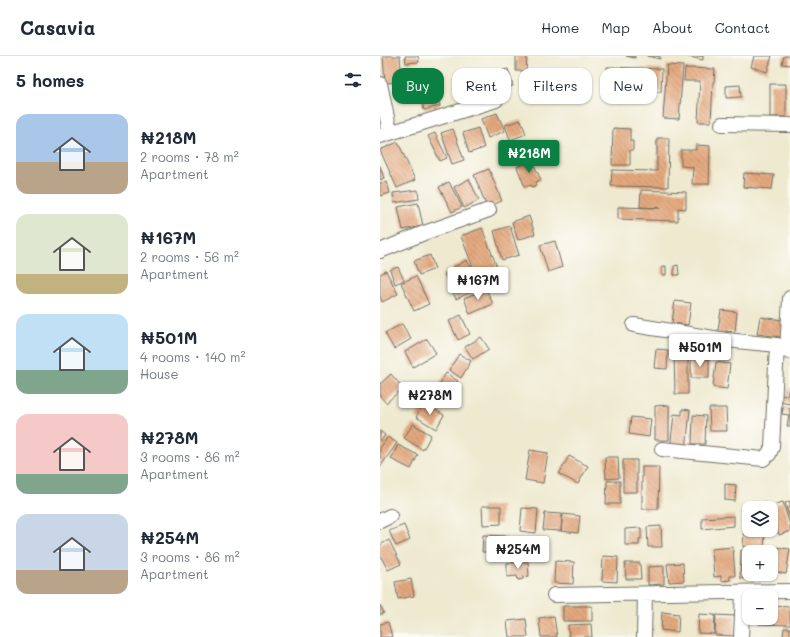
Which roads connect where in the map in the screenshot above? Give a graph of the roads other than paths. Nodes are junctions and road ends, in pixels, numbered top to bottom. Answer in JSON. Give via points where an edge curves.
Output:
{"nodes":[{"id":1,"x":380,"y":84,"type":"edge"},
{"id":2,"x":483,"y":104,"type":"edge"},
{"id":3,"x":722,"y":124,"type":"dead end"},
{"id":4,"x":790,"y":125,"type":"edge"},
{"id":5,"x":385,"y":134,"type":"edge"},
{"id":6,"x":489,"y":210,"type":"dead end"},
{"id":7,"x":380,"y":251,"type":"edge"},
{"id":8,"x":790,"y":298,"type":"edge"},
{"id":9,"x":634,"y":325,"type":"dead end"},
{"id":10,"x":785,"y":349,"type":"edge"},
{"id":11,"x":662,"y":449,"type":"dead end"},
{"id":12,"x":778,"y":591,"type":"edge"},
{"id":13,"x":790,"y":591,"type":"edge"},
{"id":14,"x":742,"y":592,"type":"edge"},
{"id":15,"x":645,"y":594,"type":"junction"},
{"id":16,"x":554,"y":595,"type":"dead end"},
{"id":17,"x":742,"y":614,"type":"edge"},
{"id":18,"x":644,"y":637,"type":"edge"},
{"id":19,"x":741,"y":637,"type":"edge"}],
"edges":[{"from":1,"to":5,"type":"street"},
{"from":2,"to":5,"type":"street"},
{"from":3,"to":4,"type":"street"},
{"from":6,"to":7,"type":"street"},
{"from":8,"to":10,"type":"street"},
{"from":9,"to":10,"type":"street"},
{"from":10,"to":11,"type":"street","via":[[772,447],[763,459]]},
{"from":12,"to":13,"type":"street"},
{"from":14,"to":15,"type":"street"},
{"from":15,"to":16,"type":"street"},
{"from":15,"to":18,"type":"street"},
{"from":17,"to":19,"type":"street"}]}
